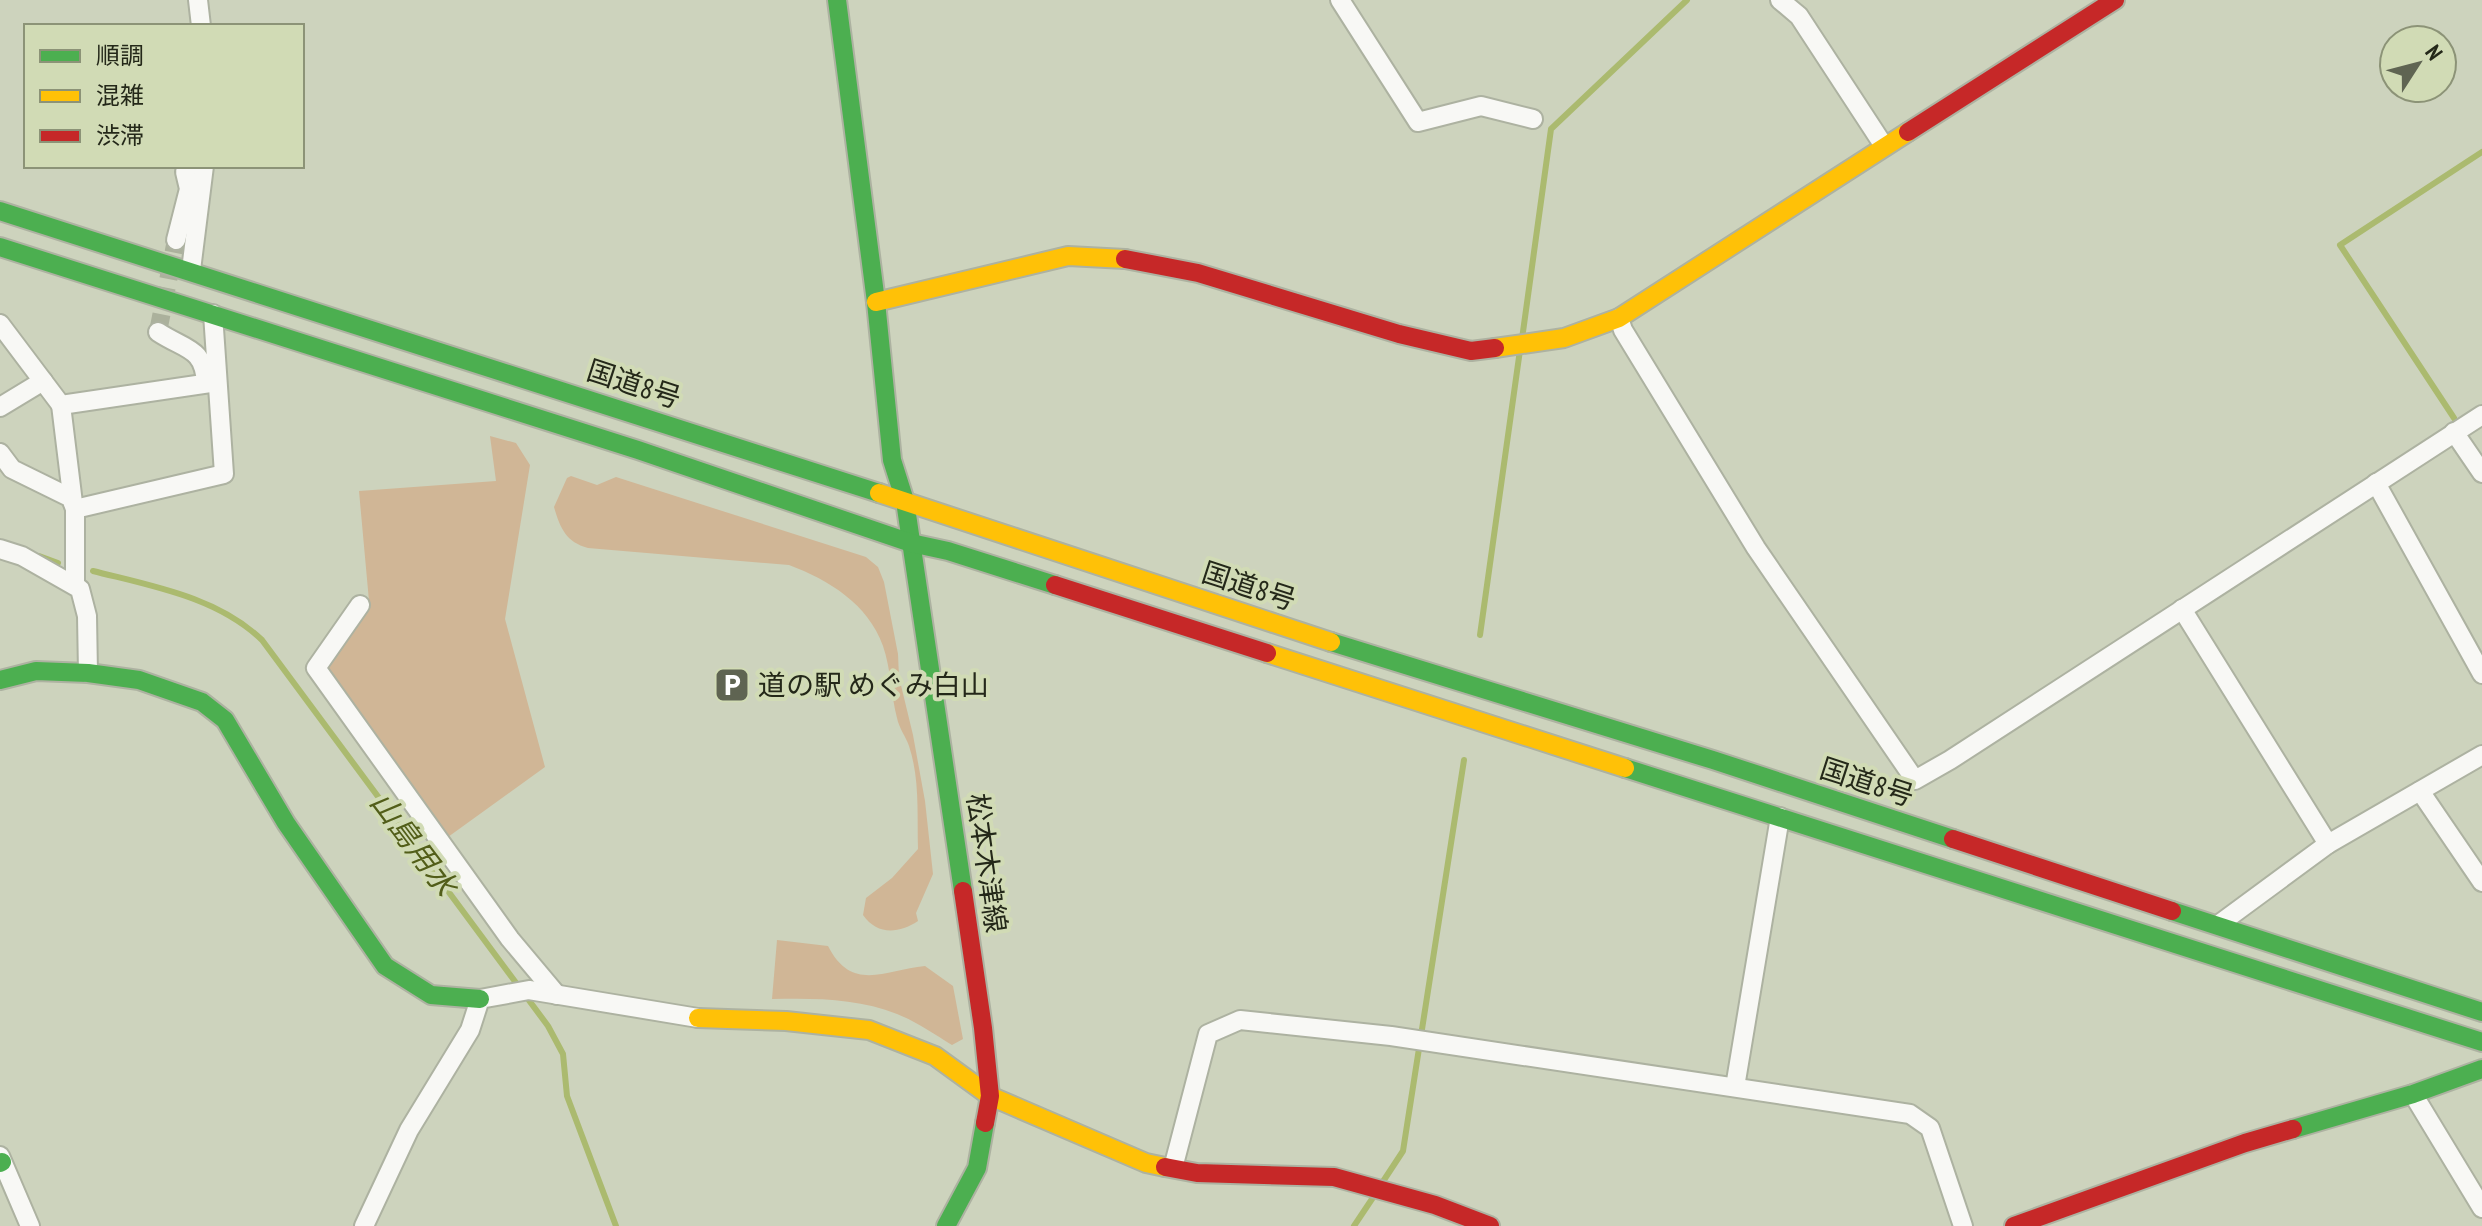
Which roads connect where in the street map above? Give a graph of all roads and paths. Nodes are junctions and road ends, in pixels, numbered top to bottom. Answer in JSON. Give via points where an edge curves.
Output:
{"nodes":[{"id":1,"x":198,"y":0,"type":"edge"},
{"id":2,"x":837,"y":0,"type":"edge"},
{"id":3,"x":1340,"y":0,"type":"edge"},
{"id":4,"x":1780,"y":0,"type":"edge"},
{"id":5,"x":2115,"y":0,"type":"edge"},
{"id":6,"x":201,"y":24,"type":"edge"},
{"id":7,"x":1533,"y":119,"type":"dead end"},
{"id":8,"x":1884,"y":146,"type":"junction"},
{"id":9,"x":188,"y":168,"type":"edge"},
{"id":10,"x":204,"y":168,"type":"edge"},
{"id":11,"x":0,"y":211,"type":"edge"},
{"id":12,"x":176,"y":240,"type":"tunnel mouth"},
{"id":13,"x":0,"y":247,"type":"edge"},
{"id":14,"x":191,"y":270,"type":"junction"},
{"id":15,"x":876,"y":302,"type":"junction"},
{"id":16,"x":213,"y":314,"type":"junction"},
{"id":17,"x":1619,"y":318,"type":"junction"},
{"id":18,"x":0,"y":324,"type":"edge"},
{"id":19,"x":158,"y":332,"type":"dead end"},
{"id":20,"x":43,"y":381,"type":"junction"},
{"id":21,"x":212,"y":383,"type":"junction"},
{"id":22,"x":61,"y":405,"type":"junction"},
{"id":23,"x":0,"y":407,"type":"edge"},
{"id":24,"x":2482,"y":415,"type":"edge"},
{"id":25,"x":2454,"y":432,"type":"junction"},
{"id":26,"x":0,"y":453,"type":"edge"},
{"id":27,"x":2482,"y":473,"type":"edge"},
{"id":28,"x":2376,"y":483,"type":"junction"},
{"id":29,"x":905,"y":501,"type":"junction"},
{"id":30,"x":74,"y":506,"type":"junction"},
{"id":31,"x":911,"y":543,"type":"junction"},
{"id":32,"x":0,"y":549,"type":"edge"},
{"id":33,"x":75,"y":584,"type":"junction"},
{"id":34,"x":360,"y":605,"type":"dead end"},
{"id":35,"x":2182,"y":609,"type":"junction"},
{"id":36,"x":2481,"y":669,"type":"edge"},
{"id":37,"x":88,"y":673,"type":"junction"},
{"id":38,"x":0,"y":680,"type":"edge"},
{"id":39,"x":2482,"y":755,"type":"edge"},
{"id":40,"x":2420,"y":791,"type":"junction"},
{"id":41,"x":1780,"y":817,"type":"junction"},
{"id":42,"x":2328,"y":844,"type":"junction"},
{"id":43,"x":2482,"y":882,"type":"edge"},
{"id":44,"x":2218,"y":925,"type":"junction"},
{"id":45,"x":557,"y":995,"type":"junction"},
{"id":46,"x":480,"y":999,"type":"junction"},
{"id":47,"x":2482,"y":1012,"type":"edge"},
{"id":48,"x":698,"y":1018,"type":"joint"},
{"id":49,"x":2482,"y":1042,"type":"edge"},
{"id":50,"x":2482,"y":1069,"type":"edge"},
{"id":51,"x":1735,"y":1087,"type":"junction"},
{"id":52,"x":2413,"y":1094,"type":"junction"},
{"id":53,"x":990,"y":1096,"type":"junction"},
{"id":54,"x":1,"y":1160,"type":"edge"},
{"id":55,"x":1173,"y":1168,"type":"junction"},
{"id":56,"x":2482,"y":1208,"type":"edge"},
{"id":57,"x":30,"y":1226,"type":"edge"},
{"id":58,"x":364,"y":1226,"type":"edge"},
{"id":59,"x":946,"y":1226,"type":"edge"},
{"id":60,"x":1490,"y":1226,"type":"edge"},
{"id":61,"x":1963,"y":1226,"type":"edge"},
{"id":62,"x":2014,"y":1226,"type":"edge"}],
"edges":[{"from":1,"to":6,"type":"street"},
{"from":2,"to":15,"type":"main road","name":"松本木津線"},
{"from":3,"to":7,"type":"street","via":[[1418,122],[1481,106]]},
{"from":4,"to":8,"type":"street","via":[[1799,16]]},
{"from":5,"to":8,"type":"main road"},
{"from":8,"to":17,"type":"main road"},
{"from":9,"to":12,"type":"street","via":[[189,189]]},
{"from":10,"to":14,"type":"street"},
{"from":11,"to":14,"type":"main road","name":"国道8号"},
{"from":13,"to":16,"type":"main road","name":"国道8号"},
{"from":14,"to":29,"type":"main road","name":"国道8号"},
{"from":15,"to":17,"type":"main road","via":[[1068,256],[1130,259],[1198,273],[1471,351],[1564,338]]},
{"from":15,"to":29,"type":"main road","name":"松本木津線","via":[[892,460]]},
{"from":16,"to":21,"type":"street"},
{"from":16,"to":31,"type":"main road","name":"国道8号"},
{"from":17,"to":35,"type":"street","via":[[1756,548],[1915,780]]},
{"from":18,"to":20,"type":"street"},
{"from":19,"to":21,"type":"street","via":[[194,352]]},
{"from":20,"to":22,"type":"street"},
{"from":20,"to":23,"type":"street"},
{"from":21,"to":22,"type":"street"},
{"from":21,"to":30,"type":"street","via":[[224,474]]},
{"from":22,"to":30,"type":"street"},
{"from":24,"to":25,"type":"street"},
{"from":25,"to":27,"type":"street"},
{"from":25,"to":28,"type":"street"},
{"from":26,"to":30,"type":"street","via":[[12,469],[71,498]]},
{"from":28,"to":35,"type":"street"},
{"from":28,"to":36,"type":"street"},
{"from":29,"to":31,"type":"main road","name":"松本木津線"},
{"from":29,"to":44,"type":"main road","name":"国道8号"},
{"from":30,"to":33,"type":"street"},
{"from":31,"to":41,"type":"main road","name":"国道8号"},
{"from":31,"to":53,"type":"main road","name":"松本木津線"},
{"from":32,"to":33,"type":"street"},
{"from":33,"to":37,"type":"street","via":[[87,616]]},
{"from":34,"to":45,"type":"street","via":[[316,668],[510,939]]},
{"from":35,"to":42,"type":"street"},
{"from":37,"to":38,"type":"main road","via":[[36,671]]},
{"from":37,"to":46,"type":"main road","via":[[139,680],[202,702],[225,720],[286,823],[385,966],[431,995]]},
{"from":39,"to":40,"type":"street"},
{"from":40,"to":42,"type":"street"},
{"from":40,"to":43,"type":"street"},
{"from":41,"to":49,"type":"main road","name":"国道8号"},
{"from":41,"to":51,"type":"street"},
{"from":42,"to":44,"type":"street"},
{"from":44,"to":47,"type":"main road","name":"国道8号"},
{"from":45,"to":46,"type":"street","via":[[520,992]]},
{"from":45,"to":48,"type":"street"},
{"from":46,"to":58,"type":"street","via":[[470,1030],[409,1130]]},
{"from":48,"to":53,"type":"main road","via":[[869,1030],[935,1056]]},
{"from":50,"to":52,"type":"main road"},
{"from":51,"to":55,"type":"street","via":[[1407,1038],[1240,1020],[1208,1034]]},
{"from":51,"to":61,"type":"street","via":[[1910,1114],[1930,1128]]},
{"from":52,"to":56,"type":"street"},
{"from":52,"to":62,"type":"main road","via":[[2245,1143]]},
{"from":53,"to":55,"type":"main road","via":[[1146,1163]]},
{"from":53,"to":59,"type":"main road","name":"松本木津線","via":[[977,1168]]},
{"from":54,"to":57,"type":"street"},
{"from":55,"to":60,"type":"main road","via":[[1334,1177]]}]}
